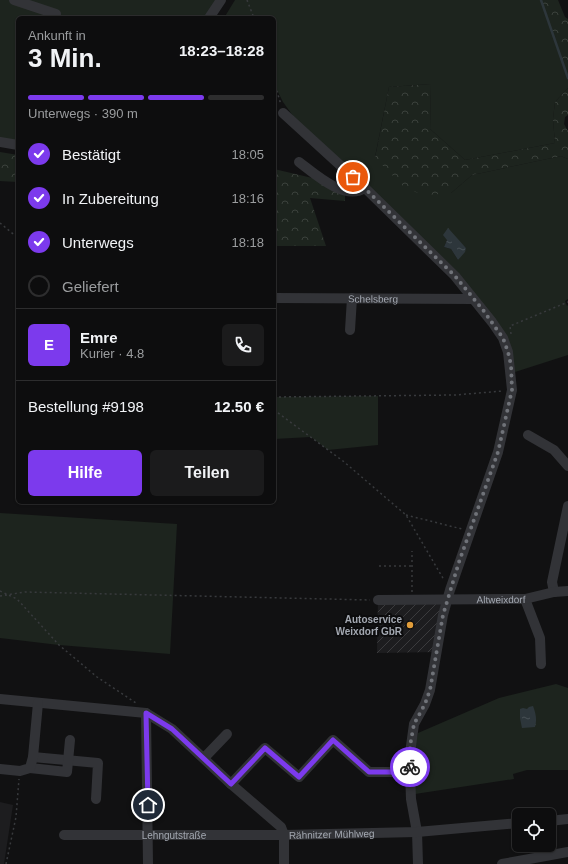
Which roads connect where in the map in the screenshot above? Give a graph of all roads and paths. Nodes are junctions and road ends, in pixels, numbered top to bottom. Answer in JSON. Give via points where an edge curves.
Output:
{"nodes":[{"id":1,"x":14,"y":0,"type":"edge"},
{"id":2,"x":221,"y":0,"type":"edge"},
{"id":3,"x":247,"y":0,"type":"edge"},
{"id":4,"x":56,"y":14,"type":"dead end"},
{"id":5,"x":210,"y":16,"type":"edge"},
{"id":6,"x":253,"y":16,"type":"edge"},
{"id":7,"x":276,"y":88,"type":"edge"},
{"id":8,"x":283,"y":113,"type":"joint"},
{"id":9,"x":0,"y":142,"type":"edge"},
{"id":10,"x":16,"y":146,"type":"edge"},
{"id":11,"x":299,"y":162,"type":"dead end"},
{"id":12,"x":365,"y":188,"type":"junction"},
{"id":13,"x":0,"y":223,"type":"edge"},
{"id":14,"x":16,"y":236,"type":"edge"},
{"id":15,"x":276,"y":298,"type":"edge"},
{"id":16,"x":352,"y":298,"type":"junction"},
{"id":17,"x":473,"y":299,"type":"junction"},
{"id":18,"x":568,"y":302,"type":"edge"},
{"id":19,"x":350,"y":330,"type":"dead end"},
{"id":20,"x":512,"y":337,"type":"dead end"},
{"id":21,"x":512,"y":390,"type":"junction"},
{"id":22,"x":276,"y":396,"type":"edge"},
{"id":23,"x":276,"y":411,"type":"edge"},
{"id":24,"x":528,"y":435,"type":"dead end"},
{"id":25,"x":568,"y":466,"type":"edge"},
{"id":26,"x":568,"y":506,"type":"edge"},
{"id":27,"x":406,"y":515,"type":"junction"},
{"id":28,"x":470,"y":531,"type":"junction"},
{"id":29,"x":412,"y":551,"type":"dead end"},
{"id":30,"x":378,"y":566,"type":"dead end"},
{"id":31,"x":412,"y":566,"type":"junction"},
{"id":32,"x":0,"y":591,"type":"edge"},
{"id":33,"x":568,"y":591,"type":"edge"},
{"id":34,"x":554,"y":592,"type":"junction"},
{"id":35,"x":8,"y":595,"type":"junction"},
{"id":36,"x":448,"y":595,"type":"junction"},
{"id":37,"x":0,"y":596,"type":"edge"},
{"id":38,"x":525,"y":599,"type":"junction"},
{"id":39,"x":378,"y":600,"type":"joint"},
{"id":40,"x":412,"y":600,"type":"junction"},
{"id":41,"x":541,"y":664,"type":"dead end"},
{"id":42,"x":0,"y":699,"type":"edge"},
{"id":43,"x":38,"y":703,"type":"junction"},
{"id":44,"x":146,"y":713,"type":"junction"},
{"id":45,"x":227,"y":734,"type":"dead end"},
{"id":46,"x":70,"y":740,"type":"dead end"},
{"id":47,"x":33,"y":757,"type":"junction"},
{"id":48,"x":204,"y":758,"type":"junction"},
{"id":49,"x":68,"y":761,"type":"junction"},
{"id":50,"x":0,"y":769,"type":"edge"},
{"id":51,"x":25,"y":769,"type":"junction"},
{"id":52,"x":410,"y":772,"type":"junction"},
{"id":53,"x":231,"y":784,"type":"junction"},
{"id":54,"x":96,"y":799,"type":"dead end"},
{"id":55,"x":568,"y":819,"type":"edge"},
{"id":56,"x":556,"y":820,"type":"edge"},
{"id":57,"x":512,"y":824,"type":"edge"},
{"id":58,"x":417,"y":832,"type":"junction"},
{"id":59,"x":64,"y":835,"type":"dead end"},
{"id":60,"x":148,"y":835,"type":"junction"},
{"id":61,"x":284,"y":835,"type":"junction"},
{"id":62,"x":568,"y":852,"type":"edge"},
{"id":63,"x":6,"y":864,"type":"edge"},
{"id":64,"x":148,"y":864,"type":"edge"},
{"id":65,"x":284,"y":864,"type":"edge"},
{"id":66,"x":418,"y":864,"type":"edge"},
{"id":67,"x":502,"y":864,"type":"edge"}],
"edges":[{"from":1,"to":4,"type":"street"},
{"from":2,"to":5,"type":"street"},
{"from":3,"to":6,"type":"path"},
{"from":7,"to":8,"type":"path"},
{"from":8,"to":12,"type":"street"},
{"from":9,"to":10,"type":"street"},
{"from":11,"to":12,"type":"street","via":[[345,192],[359,192]]},
{"from":12,"to":17,"type":"street","via":[[455,276]]},
{"from":13,"to":14,"type":"path"},
{"from":15,"to":16,"type":"street","name":"Schelsberg"},
{"from":16,"to":17,"type":"street","name":"Schelsberg"},
{"from":16,"to":19,"type":"street"},
{"from":17,"to":21,"type":"street","via":[[503,338],[508,352]]},
{"from":18,"to":20,"type":"path","via":[[510,326]]},
{"from":21,"to":22,"type":"path","via":[[455,395]]},
{"from":21,"to":28,"type":"street","via":[[498,452]]},
{"from":23,"to":27,"type":"path","via":[[343,461]]},
{"from":24,"to":25,"type":"street","via":[[554,450]]},
{"from":26,"to":34,"type":"street","via":[[552,582]]},
{"from":27,"to":28,"type":"path"},
{"from":27,"to":36,"type":"path"},
{"from":28,"to":36,"type":"street"},
{"from":29,"to":31,"type":"path"},
{"from":30,"to":31,"type":"path"},
{"from":31,"to":40,"type":"path"},
{"from":32,"to":35,"type":"path"},
{"from":33,"to":34,"type":"street","name":"Altweixdorf"},
{"from":34,"to":38,"type":"street","name":"Altweixdorf"},
{"from":35,"to":37,"type":"path"},
{"from":35,"to":39,"type":"path","via":[[25,592]]},
{"from":35,"to":44,"type":"path","via":[[17,599],[59,645]]},
{"from":36,"to":38,"type":"street","name":"Altweixdorf"},
{"from":36,"to":40,"type":"street","name":"Altweixdorf"},
{"from":36,"to":52,"type":"street","via":[[430,690],[414,724],[410,746]]},
{"from":38,"to":41,"type":"street","via":[[540,638]]},
{"from":39,"to":40,"type":"street","name":"Altweixdorf"},
{"from":42,"to":43,"type":"street","name":"Rähnitzer Mühlweg"},
{"from":43,"to":44,"type":"street","name":"Rähnitzer Mühlweg"},
{"from":43,"to":47,"type":"street"},
{"from":44,"to":48,"type":"street","name":"Rähnitzer Mühlweg","via":[[172,729]]},
{"from":44,"to":60,"type":"street"},
{"from":45,"to":48,"type":"street"},
{"from":46,"to":49,"type":"street"},
{"from":47,"to":49,"type":"street"},
{"from":47,"to":51,"type":"street"},
{"from":48,"to":53,"type":"street","name":"Rähnitzer Mühlweg"},
{"from":49,"to":51,"type":"street","via":[[68,772]]},
{"from":49,"to":54,"type":"street","via":[[98,763]]},
{"from":50,"to":51,"type":"street"},
{"from":51,"to":63,"type":"path"},
{"from":52,"to":53,"type":"street","via":[[369,772],[333,740],[299,777],[265,748]]},
{"from":52,"to":58,"type":"street","via":[[411,799]]},
{"from":53,"to":61,"type":"street","name":"Rähnitzer Mühlweg","via":[[281,827]]},
{"from":55,"to":56,"type":"street"},
{"from":57,"to":58,"type":"street","name":"Rähnitzer Mühlweg"},
{"from":58,"to":61,"type":"street","name":"Rähnitzer Mühlweg"},
{"from":58,"to":66,"type":"street"},
{"from":59,"to":60,"type":"street","name":"Lehngutstraße"},
{"from":60,"to":61,"type":"street","name":"Lehngutstraße"},
{"from":60,"to":64,"type":"street"},
{"from":61,"to":65,"type":"street"},
{"from":62,"to":67,"type":"street"}]}
